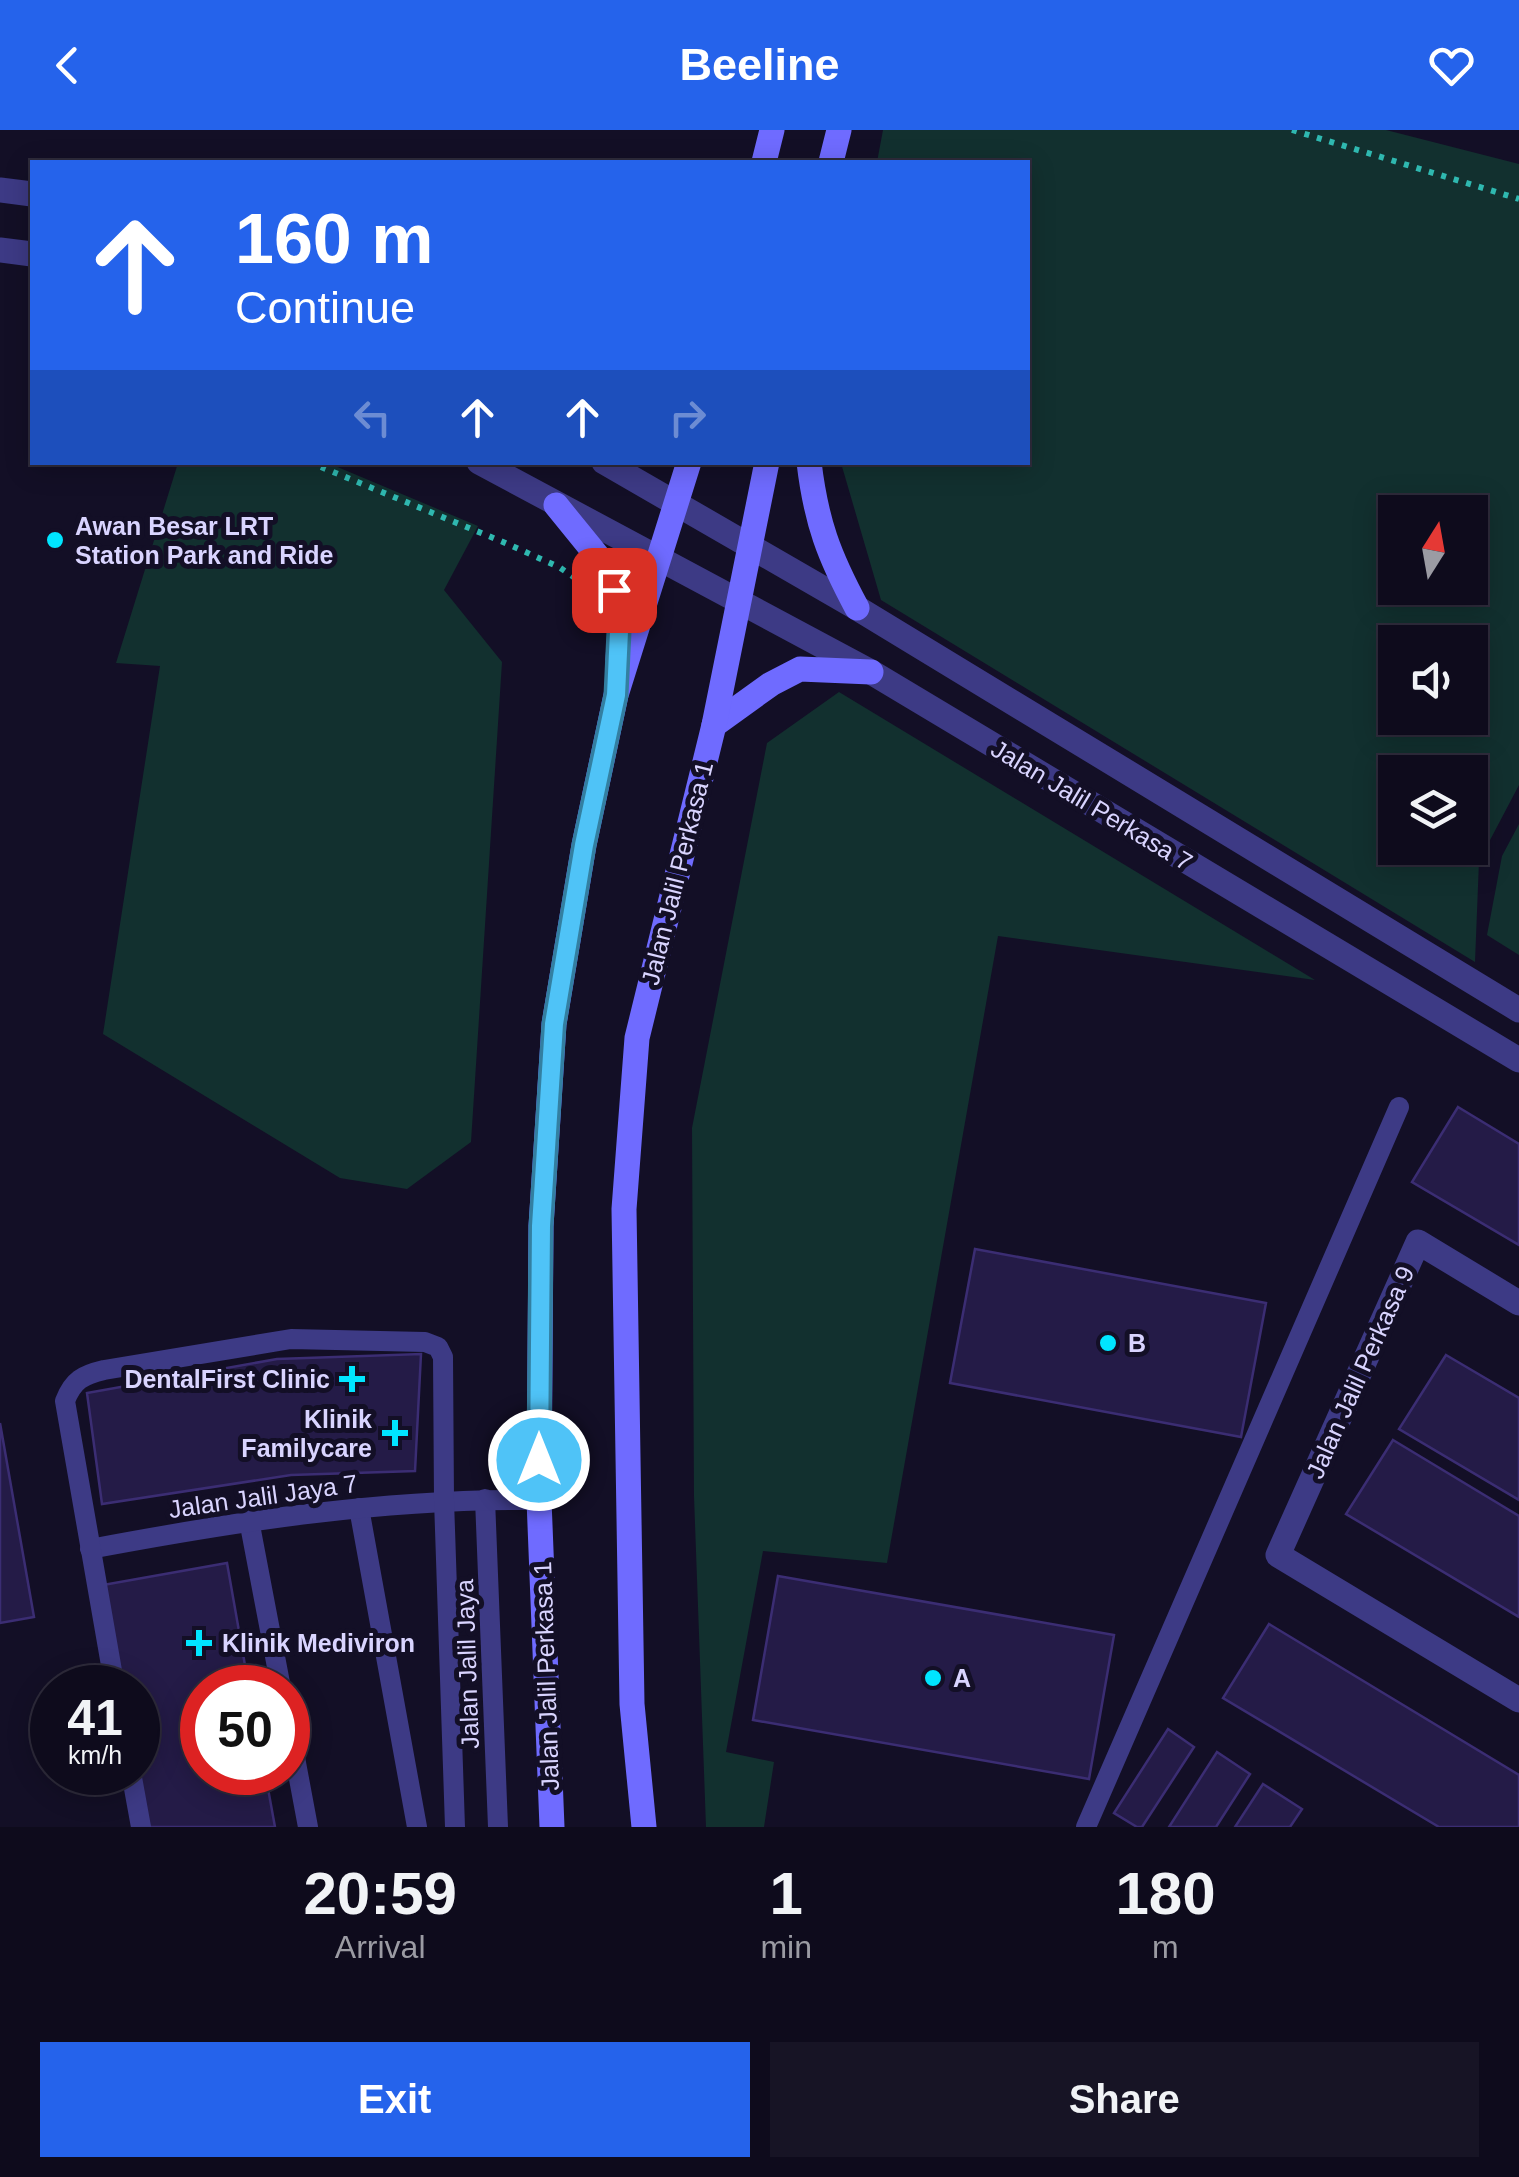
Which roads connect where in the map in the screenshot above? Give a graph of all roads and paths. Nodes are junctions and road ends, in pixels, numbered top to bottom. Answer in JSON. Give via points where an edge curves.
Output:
{"nodes":[{"id":1,"x":772,"y":130,"type":"edge"},
{"id":2,"x":839,"y":130,"type":"edge"},
{"id":3,"x":1292,"y":130,"type":"edge"},
{"id":4,"x":764,"y":160,"type":"edge"},
{"id":5,"x":832,"y":160,"type":"edge"},
{"id":6,"x":0,"y":190,"type":"edge"},
{"id":7,"x":30,"y":194,"type":"edge"},
{"id":8,"x":1519,"y":199,"type":"edge"},
{"id":9,"x":0,"y":250,"type":"edge"},
{"id":10,"x":30,"y":254,"type":"edge"},
{"id":11,"x":317,"y":465,"type":"edge"},
{"id":12,"x":483,"y":465,"type":"edge"},
{"id":13,"x":609,"y":465,"type":"edge"},
{"id":14,"x":687,"y":465,"type":"edge"},
{"id":15,"x":767,"y":465,"type":"edge"},
{"id":16,"x":809,"y":465,"type":"edge"},
{"id":17,"x":678,"y":503,"type":"junction"},
{"id":18,"x":556,"y":505,"type":"junction"},
{"id":19,"x":751,"y":545,"type":"junction"},
{"id":20,"x":660,"y":560,"type":"junction"},
{"id":21,"x":740,"y":604,"type":"junction"},
{"id":22,"x":857,"y":608,"type":"junction"},
{"id":23,"x":620,"y":610,"type":"junction"},
{"id":24,"x":870,"y":672,"type":"junction"},
{"id":25,"x":616,"y":695,"type":"junction"},
{"id":26,"x":714,"y":725,"type":"junction"},
{"id":27,"x":1519,"y":1010,"type":"edge"},
{"id":28,"x":1519,"y":1060,"type":"edge"},
{"id":29,"x":1400,"y":1106,"type":"dead end"},
{"id":30,"x":1519,"y":1303,"type":"edge"},
{"id":31,"x":484,"y":1499,"type":"junction"},
{"id":32,"x":444,"y":1500,"type":"junction"},
{"id":33,"x":539,"y":1500,"type":"junction"},
{"id":34,"x":358,"y":1508,"type":"junction"},
{"id":35,"x":248,"y":1520,"type":"junction"},
{"id":36,"x":90,"y":1549,"type":"junction"},
{"id":37,"x":111,"y":1665,"type":"edge"},
{"id":38,"x":276,"y":1665,"type":"edge"},
{"id":39,"x":1519,"y":1700,"type":"edge"},
{"id":40,"x":135,"y":1795,"type":"edge"},
{"id":41,"x":302,"y":1795,"type":"edge"},
{"id":42,"x":140,"y":1827,"type":"edge"},
{"id":43,"x":308,"y":1827,"type":"edge"},
{"id":44,"x":418,"y":1827,"type":"edge"},
{"id":45,"x":455,"y":1827,"type":"edge"},
{"id":46,"x":498,"y":1827,"type":"edge"},
{"id":47,"x":552,"y":1827,"type":"edge"},
{"id":48,"x":644,"y":1827,"type":"edge"},
{"id":49,"x":1086,"y":1827,"type":"edge"}],
"edges":[{"from":1,"to":4,"type":"main road"},
{"from":2,"to":5,"type":"main road"},
{"from":3,"to":8,"type":"path"},
{"from":6,"to":7,"type":"street"},
{"from":9,"to":10,"type":"street"},
{"from":11,"to":23,"type":"path","via":[[559,566]]},
{"from":12,"to":18,"type":"street","name":"Jalan Jalil Perkasa 7"},
{"from":13,"to":17,"type":"street","name":"Jalan Jalil Perkasa 7"},
{"from":14,"to":17,"type":"main road","name":"Jalan Jalil Perkasa 1"},
{"from":15,"to":19,"type":"main road","name":"Jalan Jalil Perkasa 1"},
{"from":16,"to":22,"type":"main road","via":[[829,555]]},
{"from":17,"to":19,"type":"street","name":"Jalan Jalil Perkasa 7"},
{"from":17,"to":20,"type":"main road","name":"Jalan Jalil Perkasa 1"},
{"from":18,"to":20,"type":"street","name":"Jalan Jalil Perkasa 7"},
{"from":18,"to":23,"type":"main road","via":[[608,570]]},
{"from":19,"to":21,"type":"main road","name":"Jalan Jalil Perkasa 1"},
{"from":19,"to":22,"type":"street","name":"Jalan Jalil Perkasa 7"},
{"from":20,"to":21,"type":"street","name":"Jalan Jalil Perkasa 7"},
{"from":20,"to":25,"type":"main road","name":"Jalan Jalil Perkasa 1"},
{"from":21,"to":24,"type":"street","name":"Jalan Jalil Perkasa 7"},
{"from":21,"to":26,"type":"main road","name":"Jalan Jalil Perkasa 1"},
{"from":22,"to":27,"type":"street","name":"Jalan Jalil Perkasa 7"},
{"from":23,"to":25,"type":"main road"},
{"from":24,"to":26,"type":"main road","via":[[800,670]]},
{"from":24,"to":28,"type":"street","name":"Jalan Jalil Perkasa 7"},
{"from":25,"to":33,"type":"main road","name":"Jalan Jalil Perkasa 1","via":[[554,1024],[541,1226]]},
{"from":26,"to":48,"type":"main road","name":"Jalan Jalil Perkasa 1","via":[[636,1038],[624,1210],[632,1704]]},
{"from":29,"to":49,"type":"lane"},
{"from":30,"to":39,"type":"street","name":"Jalan Jalil Perkasa 9","via":[[1418,1242],[1278,1555]]},
{"from":31,"to":32,"type":"lane","name":"Jalan Jalil Jaya 7"},
{"from":31,"to":33,"type":"lane","name":"Jalan Jalil Jaya 7"},
{"from":31,"to":46,"type":"lane","name":"Jalan Jalil Jaya"},
{"from":32,"to":34,"type":"lane","name":"Jalan Jalil Jaya 7"},
{"from":32,"to":36,"type":"lane","via":[[438,1347],[292,1339],[104,1370],[72,1384],[66,1401]]},
{"from":32,"to":45,"type":"lane"},
{"from":33,"to":47,"type":"main road","name":"Jalan Jalil Perkasa 1"},
{"from":34,"to":35,"type":"lane","name":"Jalan Jalil Jaya 7"},
{"from":34,"to":44,"type":"lane"},
{"from":35,"to":36,"type":"lane","name":"Jalan Jalil Jaya 7"},
{"from":35,"to":38,"type":"lane"},
{"from":36,"to":37,"type":"lane"},
{"from":40,"to":42,"type":"lane"},
{"from":41,"to":43,"type":"lane"}]}
